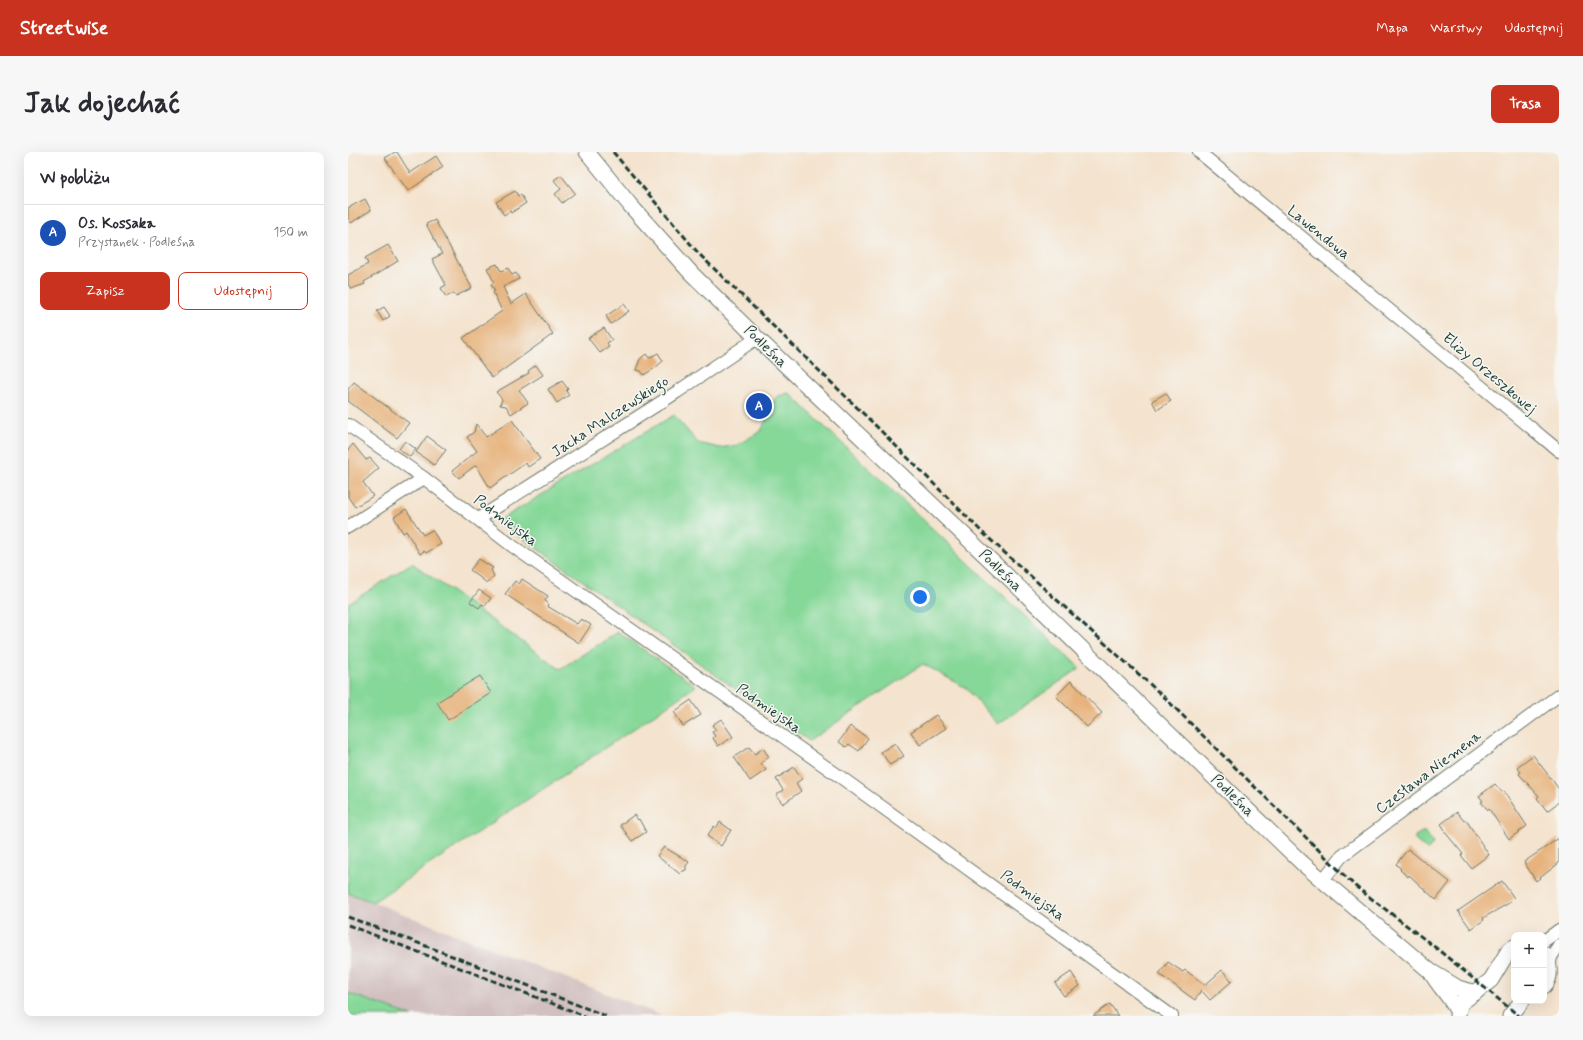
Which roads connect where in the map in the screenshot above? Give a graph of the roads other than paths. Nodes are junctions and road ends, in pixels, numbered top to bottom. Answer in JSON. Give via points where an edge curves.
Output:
{"nodes":[{"id":1,"x":586,"y":152,"type":"edge"},
{"id":2,"x":1199,"y":152,"type":"edge"},
{"id":3,"x":1420,"y":335,"type":"joint"},
{"id":4,"x":757,"y":338,"type":"junction"},
{"id":5,"x":348,"y":426,"type":"edge"},
{"id":6,"x":1559,"y":451,"type":"edge"},
{"id":7,"x":424,"y":478,"type":"junction"},
{"id":8,"x":478,"y":520,"type":"junction"},
{"id":9,"x":348,"y":527,"type":"edge"},
{"id":10,"x":1559,"y":694,"type":"edge"},
{"id":11,"x":1322,"y":881,"type":"junction"},
{"id":12,"x":1559,"y":930,"type":"edge"},
{"id":13,"x":1547,"y":939,"type":"edge"},
{"id":14,"x":1559,"y":945,"type":"edge"},
{"id":15,"x":1511,"y":949,"type":"edge"},
{"id":16,"x":1547,"y":960,"type":"edge"},
{"id":17,"x":1547,"y":970,"type":"edge"},
{"id":18,"x":1430,"y":971,"type":"junction"},
{"id":19,"x":1547,"y":982,"type":"edge"},
{"id":20,"x":1475,"y":993,"type":"junction"},
{"id":21,"x":1520,"y":1004,"type":"edge"},
{"id":22,"x":1458,"y":1015,"type":"edge"},
{"id":23,"x":1172,"y":1016,"type":"edge"},
{"id":24,"x":1510,"y":1016,"type":"edge"}],
"edges":[{"from":1,"to":4,"type":"street","name":"Podleśna","via":[[669,250]]},
{"from":2,"to":3,"type":"street","name":"Lawendowa"},
{"from":3,"to":6,"type":"street","name":"Elizy Orzeszkowej"},
{"from":4,"to":8,"type":"street","name":"Jacka Malczewskiego"},
{"from":4,"to":11,"type":"street","name":"Podleśna"},
{"from":5,"to":7,"type":"street","name":"Podmiejska"},
{"from":7,"to":8,"type":"street","name":"Podmiejska"},
{"from":7,"to":9,"type":"street"},
{"from":8,"to":23,"type":"street","name":"Podmiejska"},
{"from":10,"to":11,"type":"street","name":"Czesława Niemena","via":[[1342,856]]},
{"from":11,"to":18,"type":"street","name":"Podleśna"},
{"from":12,"to":13,"type":"street"},
{"from":14,"to":16,"type":"street"},
{"from":15,"to":20,"type":"street","via":[[1491,980]]},
{"from":17,"to":19,"type":"street"},
{"from":18,"to":20,"type":"street","name":"Podleśna","via":[[1458,988]]},
{"from":18,"to":22,"type":"street","name":"Podleśna","via":[[1450,998]]},
{"from":20,"to":22,"type":"street","via":[[1462,1003]]},
{"from":21,"to":24,"type":"street"}]}
